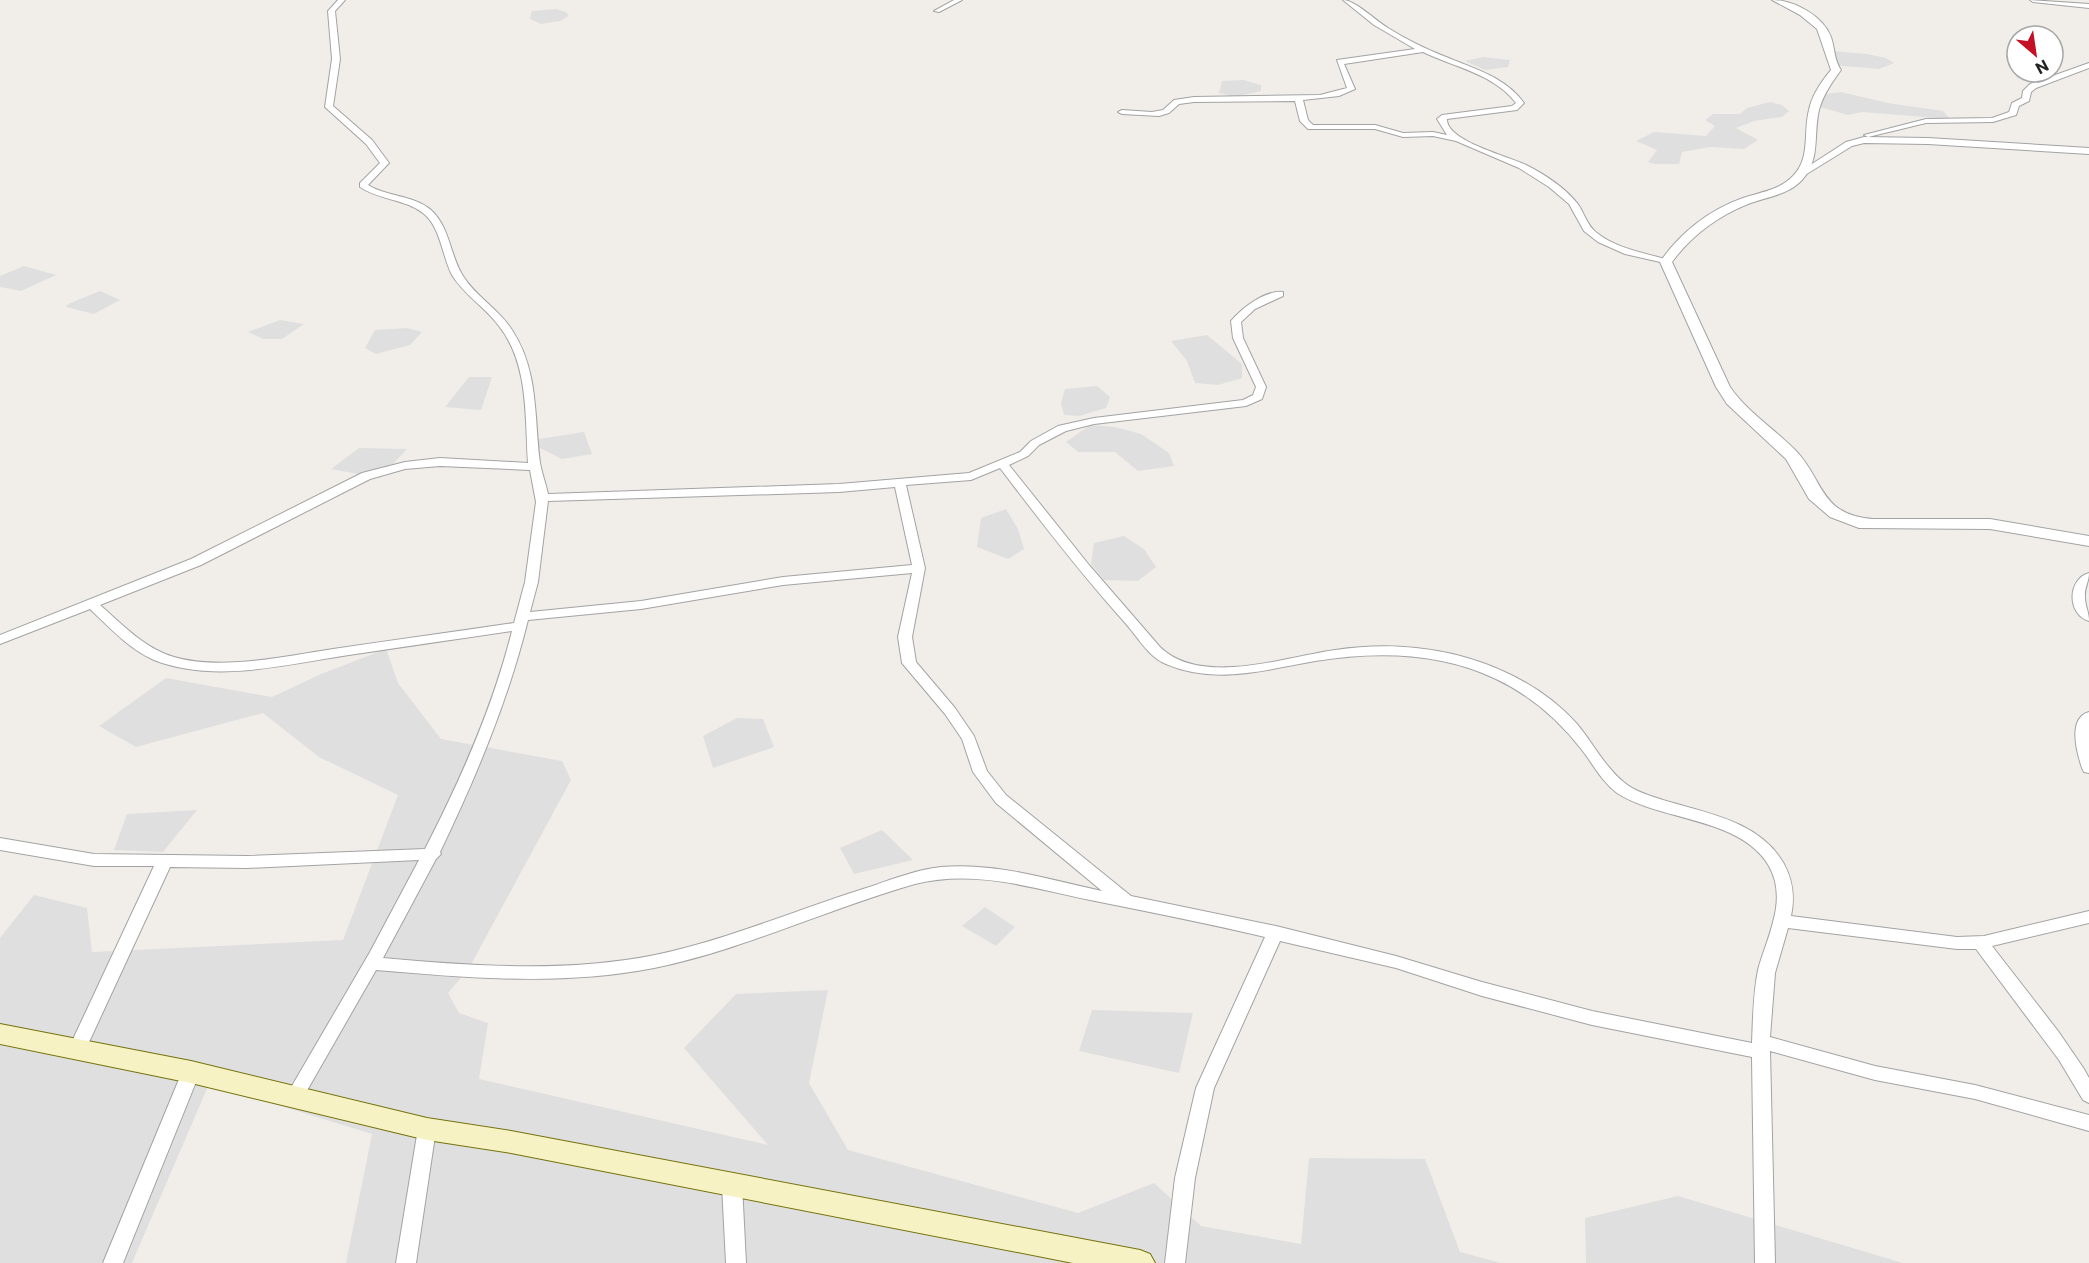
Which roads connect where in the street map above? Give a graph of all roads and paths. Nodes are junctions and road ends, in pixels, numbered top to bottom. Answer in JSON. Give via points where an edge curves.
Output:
{"nodes":[{"id":1,"x":342,"y":0,"type":"edge"},
{"id":2,"x":958,"y":0,"type":"edge"},
{"id":3,"x":1346,"y":0,"type":"edge"},
{"id":4,"x":1777,"y":0,"type":"edge"},
{"id":5,"x":2033,"y":0,"type":"edge"},
{"id":6,"x":2089,"y":6,"type":"edge"},
{"id":7,"x":937,"y":11,"type":"dead end"},
{"id":8,"x":1424,"y":50,"type":"junction"},
{"id":9,"x":2089,"y":65,"type":"edge"},
{"id":10,"x":1298,"y":98,"type":"junction"},
{"id":11,"x":1122,"y":112,"type":"dead end"},
{"id":12,"x":1458,"y":139,"type":"junction"},
{"id":13,"x":1864,"y":140,"type":"junction"},
{"id":14,"x":2089,"y":151,"type":"edge"},
{"id":15,"x":1802,"y":173,"type":"junction"},
{"id":16,"x":1666,"y":262,"type":"junction"},
{"id":17,"x":1279,"y":294,"type":"dead end"},
{"id":18,"x":1004,"y":465,"type":"junction"},
{"id":19,"x":534,"y":467,"type":"junction"},
{"id":20,"x":900,"y":484,"type":"junction"},
{"id":21,"x":543,"y":498,"type":"junction"},
{"id":22,"x":2089,"y":541,"type":"edge"},
{"id":23,"x":919,"y":568,"type":"junction"},
{"id":24,"x":2089,"y":577,"type":"edge"},
{"id":25,"x":93,"y":605,"type":"junction"},
{"id":26,"x":2089,"y":618,"type":"edge"},
{"id":27,"x":521,"y":622,"type":"junction"},
{"id":28,"x":0,"y":640,"type":"edge"},
{"id":29,"x":2089,"y":717,"type":"edge"},
{"id":30,"x":2089,"y":768,"type":"edge"},
{"id":31,"x":0,"y":844,"type":"edge"},
{"id":32,"x":433,"y":854,"type":"junction"},
{"id":33,"x":165,"y":861,"type":"junction"},
{"id":34,"x":1126,"y":901,"type":"junction"},
{"id":35,"x":2089,"y":917,"type":"edge"},
{"id":36,"x":1782,"y":921,"type":"junction"},
{"id":37,"x":1275,"y":932,"type":"junction"},
{"id":38,"x":1980,"y":942,"type":"junction"},
{"id":39,"x":371,"y":963,"type":"junction"},
{"id":40,"x":0,"y":1034,"type":"edge"},
{"id":41,"x":1762,"y":1047,"type":"junction"},
{"id":42,"x":77,"y":1050,"type":"junction"},
{"id":43,"x":191,"y":1072,"type":"junction"},
{"id":44,"x":2089,"y":1095,"type":"edge"},
{"id":45,"x":295,"y":1096,"type":"junction"},
{"id":46,"x":2089,"y":1123,"type":"edge"},
{"id":47,"x":427,"y":1129,"type":"junction"},
{"id":48,"x":732,"y":1185,"type":"junction"},
{"id":49,"x":113,"y":1263,"type":"edge"},
{"id":50,"x":406,"y":1263,"type":"edge"},
{"id":51,"x":736,"y":1263,"type":"edge"},
{"id":52,"x":1140,"y":1263,"type":"edge"},
{"id":53,"x":1175,"y":1263,"type":"edge"},
{"id":54,"x":1765,"y":1263,"type":"edge"}],
"edges":[{"from":1,"to":19,"type":"street","via":[[332,11],[337,42],[329,107],[369,142],[385,163],[363,185],[372,193],[417,206],[431,215],[460,280],[510,334],[524,369]]},
{"from":2,"to":7,"type":"street"},
{"from":3,"to":8,"type":"street","via":[[1387,31]]},
{"from":4,"to":15,"type":"street","via":[[1811,18],[1825,34],[1830,62],[1836,70],[1813,114],[1810,160]]},
{"from":5,"to":6,"type":"street"},
{"from":8,"to":10,"type":"street","via":[[1340,62],[1351,89],[1337,95]]},
{"from":8,"to":12,"type":"street","via":[[1473,69],[1520,103],[1514,108],[1441,119]]},
{"from":9,"to":13,"type":"street","via":[[2033,86],[2026,99],[2015,105],[2013,113],[2001,119],[1926,121],[1874,133]]},
{"from":10,"to":11,"type":"street","via":[[1194,99],[1177,102],[1171,110],[1159,114]]},
{"from":10,"to":12,"type":"street","via":[[1304,121],[1311,126],[1375,127],[1403,135],[1433,134]]},
{"from":12,"to":16,"type":"street","via":[[1533,172],[1569,199],[1584,227],[1594,236]]},
{"from":13,"to":14,"type":"street"},
{"from":13,"to":15,"type":"street","via":[[1849,144]]},
{"from":15,"to":16,"type":"street","via":[[1783,189],[1742,203],[1709,221],[1675,247]]},
{"from":16,"to":22,"type":"street","via":[[1734,404],[1792,456],[1815,496],[1836,514],[1859,523],[1990,524]]},
{"from":17,"to":18,"type":"street","via":[[1251,307],[1236,321],[1238,338],[1261,387],[1258,397],[1213,409],[1062,428]]},
{"from":18,"to":20,"type":"street","via":[[971,476]]},
{"from":18,"to":36,"type":"street","via":[[1114,603],[1166,659],[1194,670],[1224,671],[1337,653],[1391,651],[1441,656],[1472,665],[1520,686],[1557,710],[1622,790],[1725,824],[1756,842],[1776,862],[1782,876],[1787,900]]},
{"from":19,"to":21,"type":"street"},
{"from":19,"to":25,"type":"street","via":[[440,462],[366,476],[196,562]]},
{"from":20,"to":21,"type":"street","via":[[728,494]]},
{"from":20,"to":23,"type":"street"},
{"from":21,"to":27,"type":"street"},
{"from":23,"to":27,"type":"street","via":[[783,581]]},
{"from":23,"to":34,"type":"street","via":[[905,637],[909,663],[969,739],[980,772],[1001,799]]},
{"from":24,"to":26,"type":"street","via":[[2079,586],[2077,596]]},
{"from":25,"to":27,"type":"street","via":[[158,657],[218,667],[253,665]]},
{"from":25,"to":28,"type":"street"},
{"from":27,"to":32,"type":"street","via":[[496,703]]},
{"from":29,"to":30,"type":"street","via":[[2082,729]]},
{"from":31,"to":33,"type":"street","via":[[94,860]]},
{"from":32,"to":33,"type":"street","via":[[247,862]]},
{"from":32,"to":39,"type":"street"},
{"from":33,"to":42,"type":"street"},
{"from":34,"to":37,"type":"street"},
{"from":34,"to":39,"type":"street","via":[[1014,877],[980,872],[940,873],[640,965],[503,973]]},
{"from":35,"to":38,"type":"street"},
{"from":36,"to":38,"type":"street","via":[[1957,943]]},
{"from":36,"to":41,"type":"street","via":[[1767,972]]},
{"from":37,"to":41,"type":"street","via":[[1592,1018]]},
{"from":37,"to":53,"type":"street","via":[[1205,1088],[1185,1178]]},
{"from":38,"to":44,"type":"street","via":[[2070,1059]]},
{"from":39,"to":45,"type":"street"},
{"from":40,"to":42,"type":"main road"},
{"from":41,"to":46,"type":"street","via":[[1976,1092]]},
{"from":41,"to":54,"type":"street"},
{"from":42,"to":43,"type":"main road"},
{"from":43,"to":45,"type":"main road"},
{"from":43,"to":49,"type":"street"},
{"from":45,"to":47,"type":"main road"},
{"from":47,"to":48,"type":"main road"},
{"from":47,"to":50,"type":"street"},
{"from":48,"to":51,"type":"street"},
{"from":48,"to":52,"type":"main road"}]}
